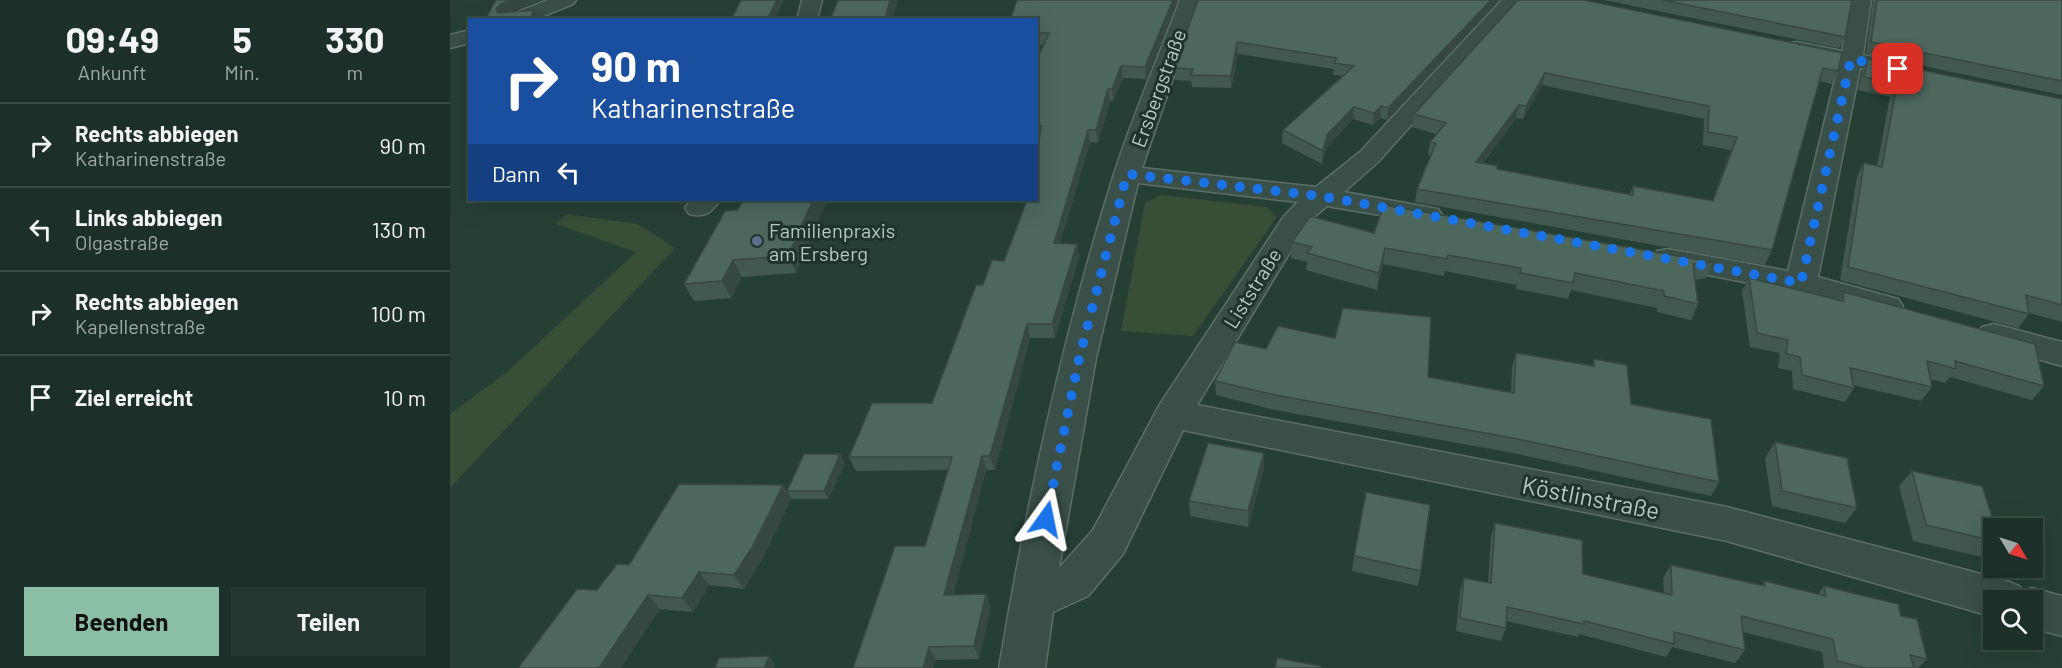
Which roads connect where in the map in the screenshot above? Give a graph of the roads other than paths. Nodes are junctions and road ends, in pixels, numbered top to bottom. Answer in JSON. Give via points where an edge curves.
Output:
{"nodes":[{"id":1,"x":566,"y":0,"type":"edge"},
{"id":2,"x":812,"y":0,"type":"edge"},
{"id":3,"x":1190,"y":0,"type":"edge"},
{"id":4,"x":1513,"y":0,"type":"edge"},
{"id":5,"x":1861,"y":0,"type":"edge"},
{"id":6,"x":519,"y":18,"type":"edge"},
{"id":7,"x":808,"y":18,"type":"edge"},
{"id":8,"x":468,"y":37,"type":"edge"},
{"id":9,"x":450,"y":42,"type":"edge"},
{"id":10,"x":1771,"y":43,"type":"edge"},
{"id":11,"x":1851,"y":59,"type":"junction"},
{"id":12,"x":1933,"y":76,"type":"edge"},
{"id":13,"x":1127,"y":174,"type":"junction"},
{"id":14,"x":1320,"y":196,"type":"junction"},
{"id":15,"x":1449,"y":219,"type":"edge"},
{"id":16,"x":1637,"y":253,"type":"edge"},
{"id":17,"x":1801,"y":283,"type":"junction"},
{"id":18,"x":1915,"y":314,"type":"edge"},
{"id":19,"x":1971,"y":329,"type":"edge"},
{"id":20,"x":2062,"y":354,"type":"edge"},
{"id":21,"x":1173,"y":414,"type":"junction"},
{"id":22,"x":1983,"y":594,"type":"edge"},
{"id":23,"x":1032,"y":600,"type":"junction"},
{"id":24,"x":2043,"y":611,"type":"edge"},
{"id":25,"x":2062,"y":616,"type":"edge"},
{"id":26,"x":1022,"y":668,"type":"edge"}],
"edges":[{"from":1,"to":6,"type":"street"},
{"from":2,"to":7,"type":"street"},
{"from":3,"to":13,"type":"street","name":"Ersbergstraße"},
{"from":4,"to":14,"type":"street","name":"Liststraße","via":[[1369,157]]},
{"from":5,"to":11,"type":"street"},
{"from":8,"to":9,"type":"street"},
{"from":10,"to":11,"type":"street"},
{"from":11,"to":12,"type":"street"},
{"from":11,"to":17,"type":"street"},
{"from":13,"to":14,"type":"street"},
{"from":13,"to":23,"type":"street","name":"Ersbergstraße","via":[[1079,359]]},
{"from":14,"to":15,"type":"street"},
{"from":14,"to":21,"type":"street","name":"Liststraße","via":[[1298,216]]},
{"from":16,"to":17,"type":"street"},
{"from":17,"to":18,"type":"street"},
{"from":19,"to":20,"type":"street"},
{"from":21,"to":22,"type":"street","name":"Köstlinstraße","via":[[1727,524]]},
{"from":21,"to":23,"type":"street","name":"Liststraße","via":[[1108,542],[1073,583]]},
{"from":23,"to":26,"type":"street","name":"Ersbergstraße"},
{"from":24,"to":25,"type":"street"}]}
